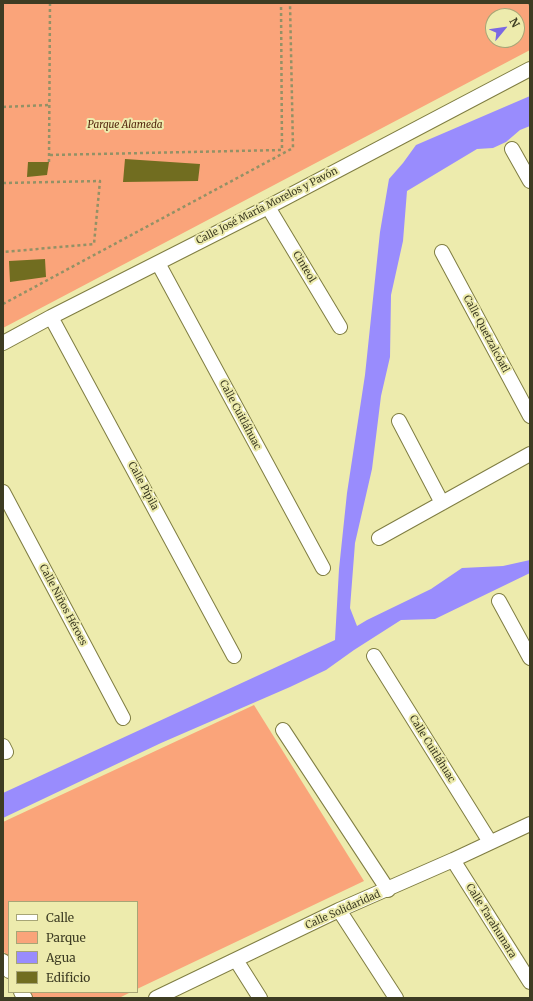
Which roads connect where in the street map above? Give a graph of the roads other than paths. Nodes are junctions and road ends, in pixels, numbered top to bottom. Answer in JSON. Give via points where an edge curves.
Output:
{"nodes":[{"id":1,"x":530,"y":69,"type":"edge"},
{"id":2,"x":512,"y":149,"type":"dead end"},
{"id":3,"x":530,"y":181,"type":"edge"},
{"id":4,"x":268,"y":207,"type":"junction"},
{"id":5,"x":442,"y":252,"type":"dead end"},
{"id":6,"x":158,"y":262,"type":"junction"},
{"id":7,"x":51,"y":317,"type":"junction"},
{"id":8,"x":340,"y":327,"type":"dead end"},
{"id":9,"x":3,"y":343,"type":"edge"},
{"id":10,"x":530,"y":416,"type":"edge"},
{"id":11,"x":399,"y":421,"type":"dead end"},
{"id":12,"x":530,"y":454,"type":"edge"},
{"id":13,"x":3,"y":492,"type":"edge"},
{"id":14,"x":442,"y":503,"type":"junction"},
{"id":15,"x":379,"y":538,"type":"dead end"},
{"id":16,"x":323,"y":568,"type":"dead end"},
{"id":17,"x":499,"y":601,"type":"dead end"},
{"id":18,"x":234,"y":656,"type":"dead end"},
{"id":19,"x":374,"y":656,"type":"dead end"},
{"id":20,"x":530,"y":658,"type":"edge"},
{"id":21,"x":123,"y":718,"type":"dead end"},
{"id":22,"x":283,"y":730,"type":"dead end"},
{"id":23,"x":530,"y":824,"type":"edge"},
{"id":24,"x":490,"y":842,"type":"junction"},
{"id":25,"x":453,"y":860,"type":"junction"},
{"id":26,"x":388,"y":890,"type":"junction"},
{"id":27,"x":339,"y":910,"type":"junction"},
{"id":28,"x":236,"y":960,"type":"junction"},
{"id":29,"x":530,"y":982,"type":"edge"},
{"id":30,"x":156,"y":998,"type":"edge"},
{"id":31,"x":260,"y":998,"type":"edge"},
{"id":32,"x":396,"y":998,"type":"edge"}],
"edges":[{"from":1,"to":4,"type":"street","name":"Calle José María Morelos y Pavón"},
{"from":2,"to":3,"type":"street"},
{"from":4,"to":6,"type":"street","name":"Calle José María Morelos y Pavón"},
{"from":4,"to":8,"type":"street","name":"Cinteol"},
{"from":5,"to":10,"type":"street","name":"Calle Quetzalcóatl"},
{"from":6,"to":7,"type":"street","name":"Calle José María Morelos y Pavón"},
{"from":6,"to":16,"type":"street","name":"Calle Cuitláhuac"},
{"from":7,"to":9,"type":"street","name":"Calle José María Morelos y Pavón"},
{"from":7,"to":18,"type":"street","name":"Calle Pípila"},
{"from":11,"to":14,"type":"street"},
{"from":12,"to":14,"type":"street"},
{"from":13,"to":21,"type":"street","name":"Calle Niños Héroes"},
{"from":14,"to":15,"type":"street"},
{"from":17,"to":20,"type":"street"},
{"from":19,"to":24,"type":"street","name":"Calle Cuitláhuac"},
{"from":22,"to":26,"type":"street"},
{"from":23,"to":24,"type":"street","name":"Calle Solidaridad"},
{"from":24,"to":25,"type":"street","name":"Calle Solidaridad"},
{"from":25,"to":26,"type":"street","name":"Calle Solidaridad"},
{"from":25,"to":29,"type":"street","name":"Calle Tarahumara"},
{"from":26,"to":27,"type":"street","name":"Calle Solidaridad"},
{"from":27,"to":28,"type":"street","name":"Calle Solidaridad"},
{"from":27,"to":32,"type":"street"},
{"from":28,"to":30,"type":"street","name":"Calle Solidaridad"},
{"from":28,"to":31,"type":"street"}]}
